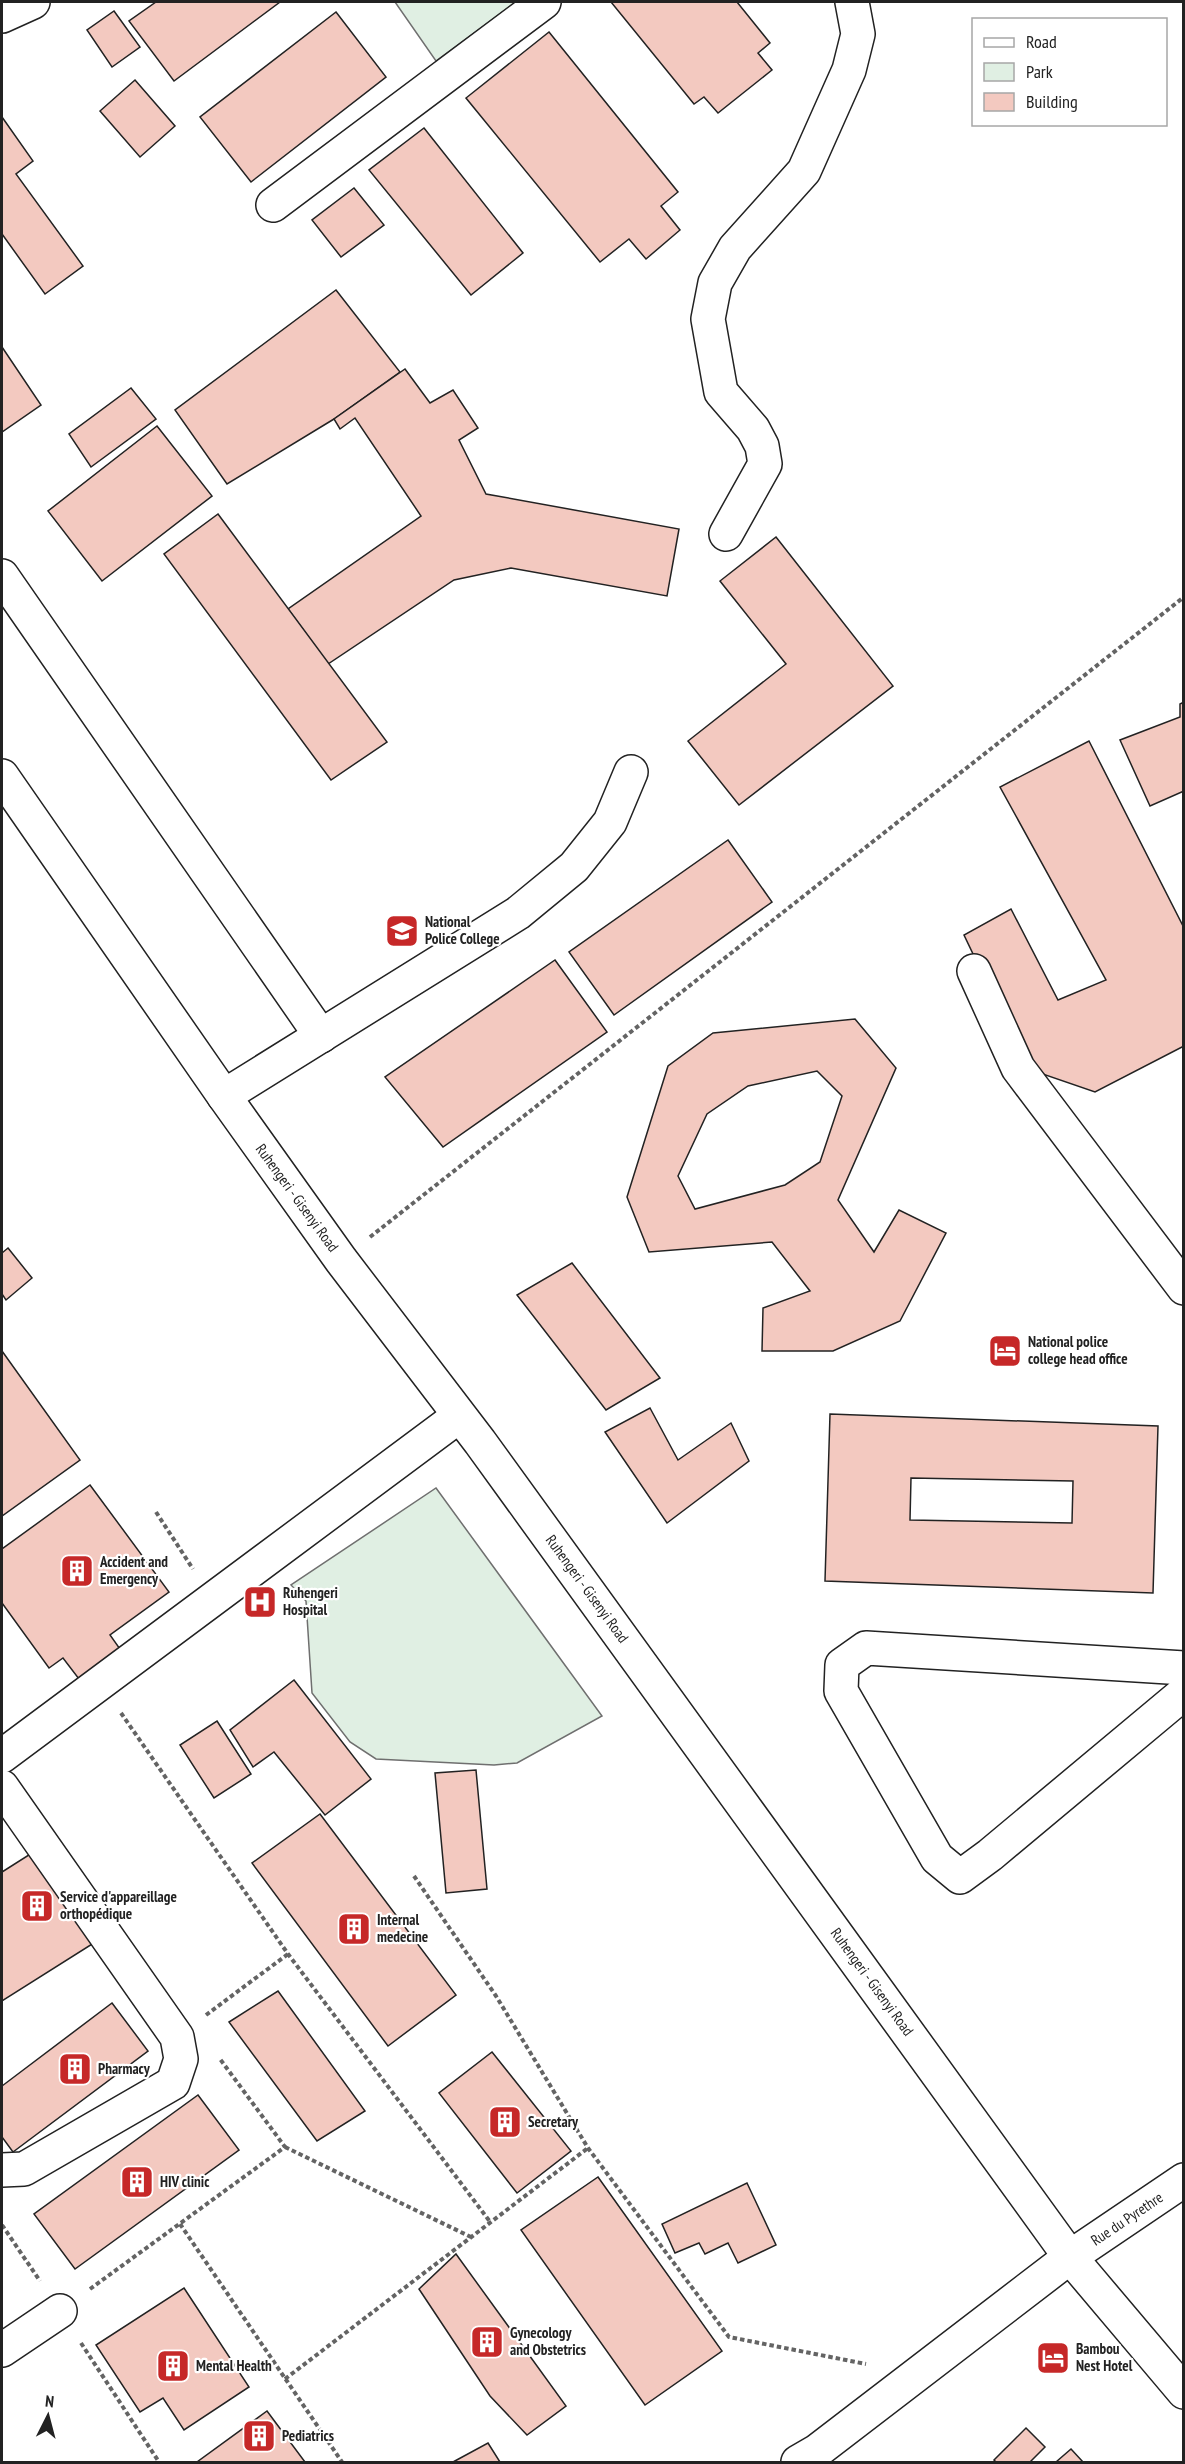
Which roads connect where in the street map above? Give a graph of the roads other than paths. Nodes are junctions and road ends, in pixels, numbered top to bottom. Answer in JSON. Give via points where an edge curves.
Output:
{"nodes":[{"id":1,"x":33,"y":2,"type":"edge"},
{"id":2,"x":544,"y":2,"type":"edge"},
{"id":3,"x":852,"y":2,"type":"edge"},
{"id":4,"x":2,"y":16,"type":"edge"},
{"id":5,"x":273,"y":205,"type":"dead end"},
{"id":6,"x":726,"y":534,"type":"dead end"},
{"id":7,"x":2,"y":576,"type":"edge"},
{"id":8,"x":631,"y":772,"type":"dead end"},
{"id":9,"x":2,"y":776,"type":"edge"},
{"id":10,"x":974,"y":971,"type":"dead end"},
{"id":11,"x":321,"y":1036,"type":"junction"},
{"id":12,"x":224,"y":1095,"type":"junction"},
{"id":13,"x":1184,"y":1287,"type":"edge"},
{"id":14,"x":459,"y":1416,"type":"junction"},
{"id":15,"x":1184,"y":1668,"type":"edge"},
{"id":16,"x":1184,"y":1693,"type":"edge"},
{"id":17,"x":2,"y":1756,"type":"edge"},
{"id":18,"x":2,"y":1787,"type":"edge"},
{"id":19,"x":2,"y":2170,"type":"edge"},
{"id":20,"x":1184,"y":2180,"type":"edge"},
{"id":21,"x":1070,"y":2257,"type":"junction"},
{"id":22,"x":60,"y":2311,"type":"road end"},
{"id":23,"x":2,"y":2350,"type":"edge"},
{"id":24,"x":1184,"y":2392,"type":"edge"},
{"id":25,"x":813,"y":2459,"type":"edge"}],
"edges":[{"from":1,"to":4,"type":"main road"},
{"from":2,"to":5,"type":"main road"},
{"from":3,"to":6,"type":"main road","via":[[858,34],[849,70],[804,171],[735,248],[715,283],[708,319],[721,392],[753,429],[765,464]]},
{"from":7,"to":11,"type":"main road"},
{"from":8,"to":11,"type":"main road","via":[[610,822],[574,867],[518,913]]},
{"from":9,"to":12,"type":"main road","name":"Ruhengeri - Gisenyi Road"},
{"from":10,"to":13,"type":"main road","via":[[1018,1068]]},
{"from":11,"to":12,"type":"main road"},
{"from":12,"to":14,"type":"main road","name":"Ruhengeri - Gisenyi Road","via":[[341,1260]]},
{"from":14,"to":17,"type":"main road"},
{"from":14,"to":21,"type":"main road","name":"Ruhengeri - Gisenyi Road"},
{"from":15,"to":16,"type":"main road","via":[[866,1648],[842,1665],[841,1691],[937,1858],[960,1877]]},
{"from":18,"to":19,"type":"main road","via":[[177,2037],[181,2059],[173,2083],[24,2169]]},
{"from":20,"to":21,"type":"main road","name":"Rue du Pyrethre"},
{"from":21,"to":24,"type":"main road","name":"Ruhengeri - Gisenyi Road"},
{"from":21,"to":25,"type":"main road","name":"Rue du Pyrethre"},
{"from":22,"to":23,"type":"main road"}]}
